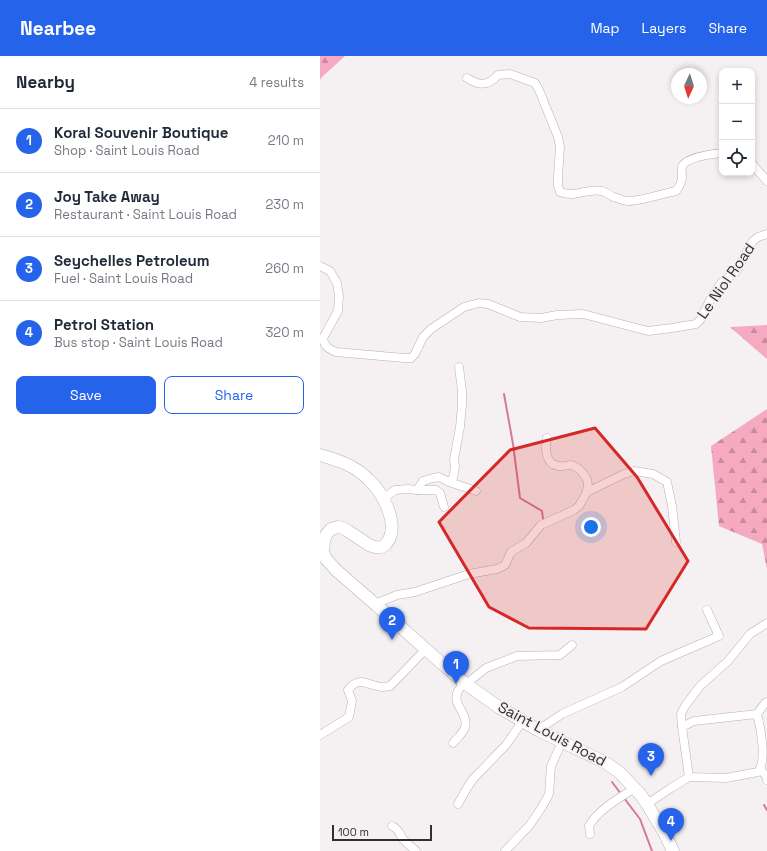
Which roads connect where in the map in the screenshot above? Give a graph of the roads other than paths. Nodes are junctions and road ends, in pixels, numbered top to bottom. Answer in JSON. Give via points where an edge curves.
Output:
{"nodes":[{"id":1,"x":467,"y":78,"type":"dead end"},
{"id":2,"x":719,"y":153,"type":"edge"},
{"id":3,"x":755,"y":167,"type":"edge"},
{"id":4,"x":767,"y":181,"type":"edge"},
{"id":5,"x":767,"y":234,"type":"edge"},
{"id":6,"x":320,"y":266,"type":"edge"},
{"id":7,"x":459,"y":367,"type":"dead end"},
{"id":8,"x":547,"y":438,"type":"dead end"},
{"id":9,"x":320,"y":455,"type":"edge"},
{"id":10,"x":449,"y":482,"type":"junction"},
{"id":11,"x":417,"y":490,"type":"junction"},
{"id":12,"x":476,"y":491,"type":"dead end"},
{"id":13,"x":587,"y":492,"type":"junction"},
{"id":14,"x":383,"y":499,"type":"junction"},
{"id":15,"x":444,"y":507,"type":"dead end"},
{"id":16,"x":676,"y":542,"type":"dead end"},
{"id":17,"x":322,"y":552,"type":"edge"},
{"id":18,"x":375,"y":604,"type":"junction"},
{"id":19,"x":707,"y":610,"type":"dead end"},
{"id":20,"x":767,"y":623,"type":"edge"},
{"id":21,"x":572,"y":645,"type":"dead end"},
{"id":22,"x":426,"y":649,"type":"junction"},
{"id":23,"x":465,"y":684,"type":"junction"},
{"id":24,"x":767,"y":702,"type":"edge"},
{"id":25,"x":756,"y":714,"type":"junction"},
{"id":26,"x":522,"y":722,"type":"junction"},
{"id":27,"x":682,"y":727,"type":"junction"},
{"id":28,"x":538,"y":730,"type":"junction"},
{"id":29,"x":320,"y":735,"type":"edge"},
{"id":30,"x":562,"y":742,"type":"junction"},
{"id":31,"x":453,"y":743,"type":"dead end"},
{"id":32,"x":761,"y":770,"type":"junction"},
{"id":33,"x":689,"y":778,"type":"junction"},
{"id":34,"x":767,"y":780,"type":"edge"},
{"id":35,"x":630,"y":791,"type":"junction"},
{"id":36,"x":458,"y":804,"type":"dead end"},
{"id":37,"x":647,"y":804,"type":"junction"},
{"id":38,"x":392,"y":826,"type":"dead end"},
{"id":39,"x":590,"y":834,"type":"dead end"},
{"id":40,"x":416,"y":851,"type":"edge"},
{"id":41,"x":505,"y":851,"type":"edge"},
{"id":42,"x":673,"y":851,"type":"edge"}],
"edges":[{"from":1,"to":2,"type":"street","via":[[474,83],[484,84],[498,75],[510,74],[535,83],[558,137],[560,192],[574,195],[603,191],[629,201],[639,200],[676,191],[682,178],[683,164],[702,156]]},
{"from":3,"to":4,"type":"street"},
{"from":5,"to":6,"type":"street","name":"Le Niol Road","via":[[752,242],[736,272],[722,282],[696,324],[648,330],[583,314],[541,318],[520,316],[479,303],[464,307],[431,329],[411,358],[336,352],[327,348],[323,338],[338,311],[339,296],[337,283],[330,271]]},
{"from":7,"to":10,"type":"street","via":[[462,405],[455,467],[453,478]]},
{"from":8,"to":13,"type":"street","via":[[547,456],[552,464],[575,467],[587,480]]},
{"from":9,"to":14,"type":"main road","name":"Saint Louis Road","via":[[344,463],[361,473],[376,487]]},
{"from":10,"to":11,"type":"street","via":[[439,477],[433,478],[423,481]]},
{"from":10,"to":12,"type":"street"},
{"from":11,"to":14,"type":"street","via":[[395,490]]},
{"from":11,"to":15,"type":"street","via":[[439,491]]},
{"from":13,"to":16,"type":"street","via":[[634,471],[653,474],[667,482]]},
{"from":13,"to":18,"type":"street","via":[[574,510],[540,524],[526,543],[511,552],[505,565],[397,595]]},
{"from":14,"to":17,"type":"main road","name":"Saint Louis Road","via":[[391,526],[389,539],[383,546],[374,547],[348,530],[338,527],[331,529],[326,535]]},
{"from":17,"to":18,"type":"main road","name":"Saint Louis Road","via":[[337,571]]},
{"from":18,"to":22,"type":"main road","name":"Saint Louis Road"},
{"from":19,"to":28,"type":"street","via":[[719,636],[660,661],[622,687],[562,714]]},
{"from":20,"to":27,"type":"street","via":[[750,634],[728,661],[700,686],[681,714]]},
{"from":21,"to":23,"type":"street","via":[[560,655],[517,656],[492,665]]},
{"from":22,"to":23,"type":"main road","name":"Saint Louis Road"},
{"from":22,"to":29,"type":"street","via":[[390,686],[361,682],[352,684],[348,690],[352,701],[349,717]]},
{"from":23,"to":26,"type":"main road","name":"Saint Louis Road"},
{"from":23,"to":31,"type":"street","via":[[456,697],[456,703],[465,717],[465,728]]},
{"from":24,"to":25,"type":"street"},
{"from":25,"to":27,"type":"street","via":[[694,721]]},
{"from":25,"to":32,"type":"street","via":[[767,752]]},
{"from":26,"to":28,"type":"main road","name":"Saint Louis Road"},
{"from":26,"to":36,"type":"street","via":[[506,745],[473,779]]},
{"from":27,"to":33,"type":"street"},
{"from":28,"to":30,"type":"main road","name":"Saint Louis Road"},
{"from":30,"to":35,"type":"main road","name":"Saint Louis Road","via":[[613,768],[625,778]]},
{"from":30,"to":41,"type":"street","via":[[551,766],[549,794],[546,800],[529,826]]},
{"from":32,"to":33,"type":"street","via":[[726,778]]},
{"from":32,"to":34,"type":"street"},
{"from":33,"to":37,"type":"street"},
{"from":35,"to":37,"type":"main road","name":"Saint Louis Road","via":[[640,794]]},
{"from":35,"to":39,"type":"street","via":[[595,817],[589,826]]},
{"from":37,"to":42,"type":"main road","name":"Saint Louis Road"},
{"from":38,"to":40,"type":"street"}]}
